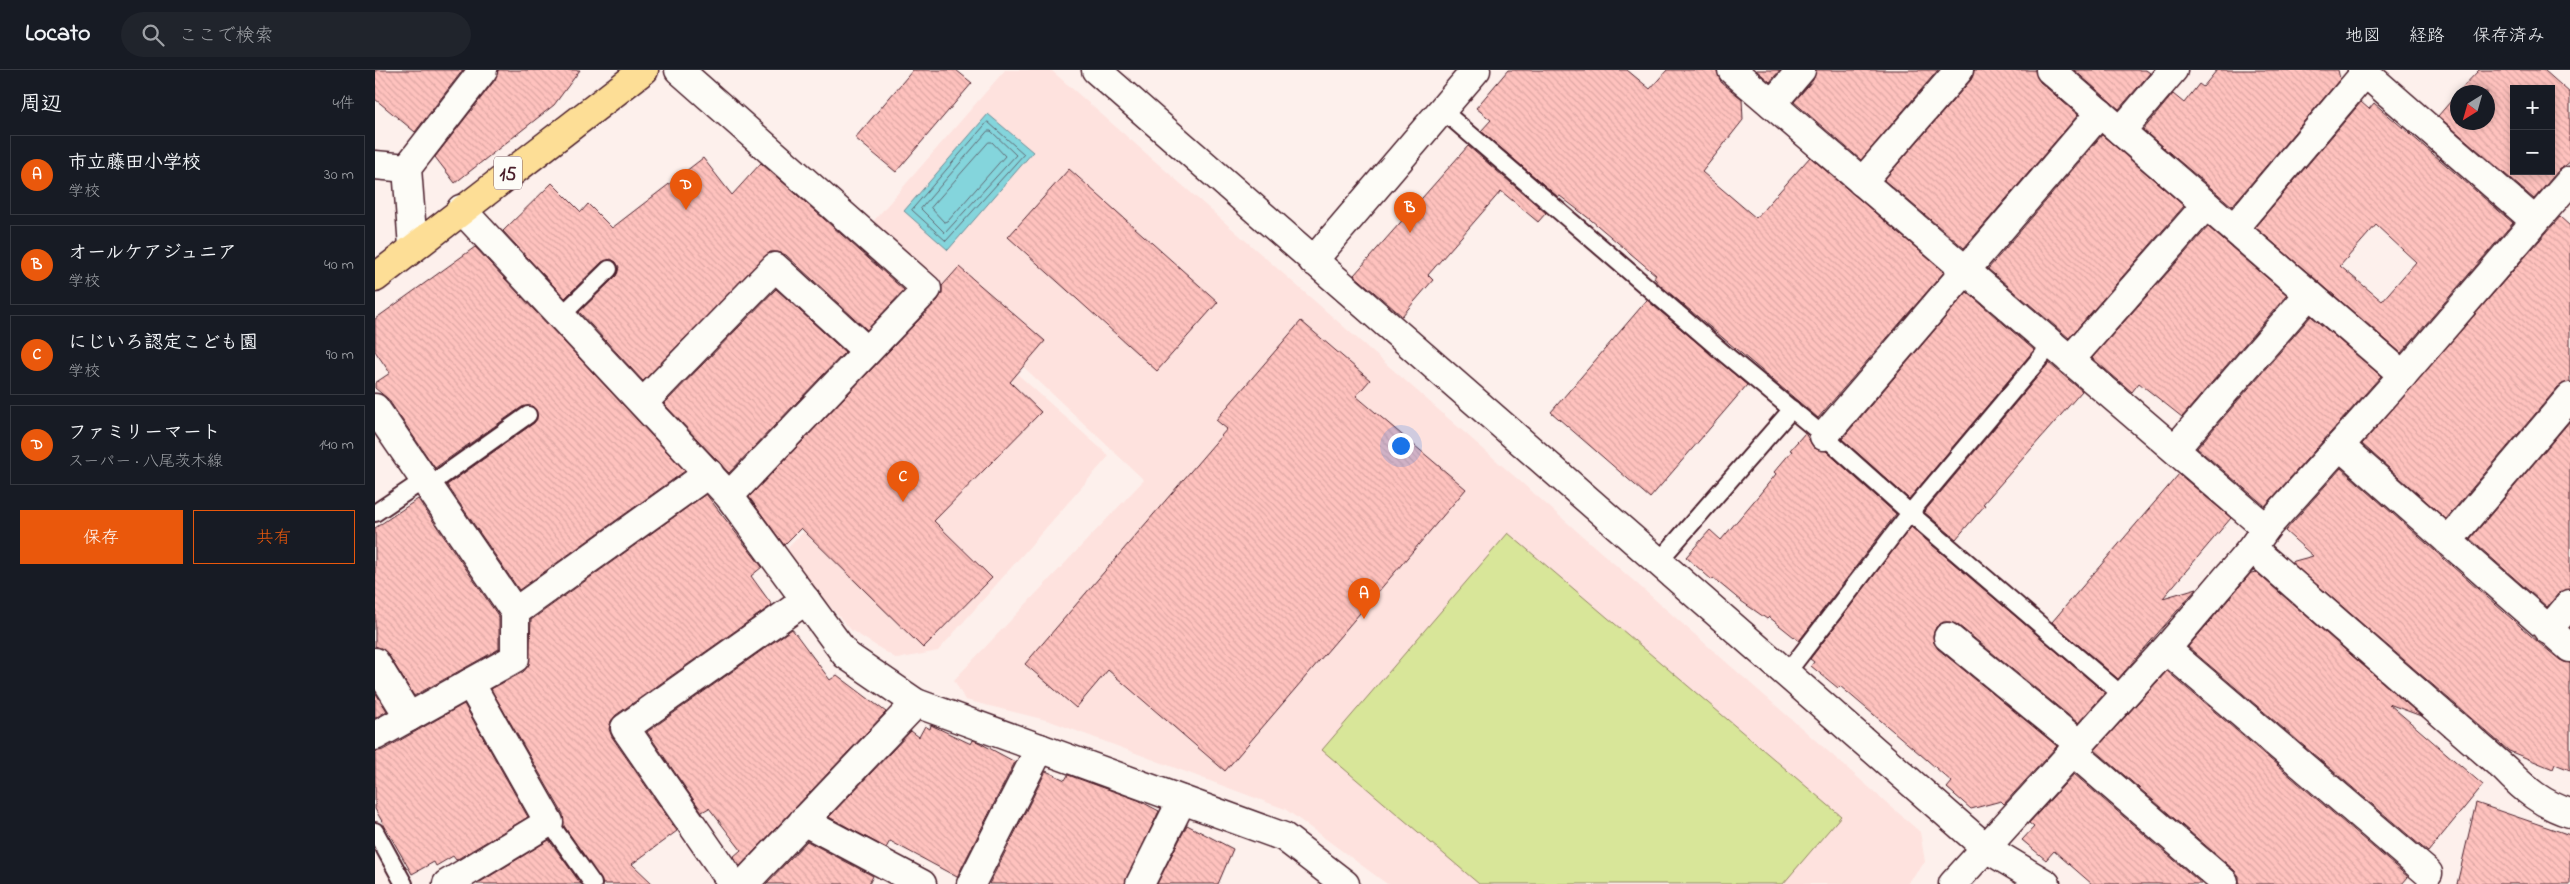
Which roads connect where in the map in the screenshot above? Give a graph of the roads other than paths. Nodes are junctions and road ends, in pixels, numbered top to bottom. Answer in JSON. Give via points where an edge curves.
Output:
{"nodes":[{"id":1,"x":483,"y":70,"type":"edge"},
{"id":2,"x":643,"y":70,"type":"edge"},
{"id":3,"x":679,"y":70,"type":"edge"},
{"id":4,"x":1096,"y":70,"type":"edge"},
{"id":5,"x":1476,"y":70,"type":"edge"},
{"id":6,"x":1732,"y":70,"type":"edge"},
{"id":7,"x":1801,"y":70,"type":"edge"},
{"id":8,"x":1959,"y":70,"type":"edge"},
{"id":9,"x":2050,"y":70,"type":"edge"},
{"id":10,"x":2173,"y":70,"type":"edge"},
{"id":11,"x":2363,"y":71,"type":"edge"},
{"id":12,"x":1772,"y":104,"type":"junction"},
{"id":13,"x":1442,"y":110,"type":"junction"},
{"id":14,"x":2100,"y":113,"type":"junction"},
{"id":15,"x":2121,"y":130,"type":"junction"},
{"id":16,"x":375,"y":165,"type":"edge"},
{"id":17,"x":407,"y":168,"type":"junction"},
{"id":18,"x":1862,"y":182,"type":"junction"},
{"id":19,"x":2566,"y":195,"type":"edge"},
{"id":20,"x":2206,"y":204,"type":"junction"},
{"id":21,"x":461,"y":209,"type":"junction"},
{"id":22,"x":2535,"y":221,"type":"junction"},
{"id":23,"x":2234,"y":228,"type":"junction"},
{"id":24,"x":413,"y":247,"type":"junction"},
{"id":25,"x":1313,"y":261,"type":"junction"},
{"id":26,"x":609,"y":269,"type":"dead end"},
{"id":27,"x":1965,"y":270,"type":"junction"},
{"id":28,"x":375,"y":278,"type":"edge"},
{"id":29,"x":2309,"y":294,"type":"junction"},
{"id":30,"x":561,"y":316,"type":"junction"},
{"id":31,"x":867,"y":351,"type":"junction"},
{"id":32,"x":2061,"y":352,"type":"junction"},
{"id":33,"x":2403,"y":375,"type":"junction"},
{"id":34,"x":2570,"y":397,"type":"edge"},
{"id":35,"x":643,"y":403,"type":"junction"},
{"id":36,"x":375,"y":408,"type":"edge"},
{"id":37,"x":1792,"y":409,"type":"junction"},
{"id":38,"x":528,"y":415,"type":"dead end"},
{"id":39,"x":1824,"y":436,"type":"junction"},
{"id":40,"x":2339,"y":446,"type":"junction"},
{"id":41,"x":2175,"y":449,"type":"junction"},
{"id":42,"x":709,"y":473,"type":"junction"},
{"id":43,"x":426,"y":483,"type":"junction"},
{"id":44,"x":729,"y":496,"type":"junction"},
{"id":45,"x":375,"y":513,"type":"edge"},
{"id":46,"x":1910,"y":514,"type":"junction"},
{"id":47,"x":2259,"y":538,"type":"junction"},
{"id":48,"x":2448,"y":541,"type":"junction"},
{"id":49,"x":1659,"y":562,"type":"junction"},
{"id":50,"x":806,"y":600,"type":"junction"},
{"id":51,"x":2570,"y":604,"type":"edge"},
{"id":52,"x":515,"y":612,"type":"junction"},
{"id":53,"x":2548,"y":630,"type":"junction"},
{"id":54,"x":1948,"y":637,"type":"dead end"},
{"id":55,"x":2570,"y":648,"type":"edge"},
{"id":56,"x":2166,"y":649,"type":"junction"},
{"id":57,"x":375,"y":662,"type":"edge"},
{"id":58,"x":1787,"y":674,"type":"junction"},
{"id":59,"x":470,"y":683,"type":"junction"},
{"id":60,"x":2122,"y":695,"type":"junction"},
{"id":61,"x":915,"y":703,"type":"junction"},
{"id":62,"x":409,"y":717,"type":"junction"},
{"id":63,"x":375,"y":736,"type":"edge"},
{"id":64,"x":2075,"y":747,"type":"junction"},
{"id":65,"x":1040,"y":748,"type":"junction"},
{"id":66,"x":1182,"y":800,"type":"junction"},
{"id":67,"x":2570,"y":813,"type":"edge"},
{"id":68,"x":803,"y":821,"type":"junction"},
{"id":69,"x":549,"y":822,"type":"junction"},
{"id":70,"x":375,"y":831,"type":"edge"},
{"id":71,"x":1986,"y":848,"type":"junction"},
{"id":72,"x":2428,"y":873,"type":"dead end"},
{"id":73,"x":2224,"y":882,"type":"dead end"},
{"id":74,"x":404,"y":884,"type":"edge"},
{"id":75,"x":447,"y":884,"type":"edge"},
{"id":76,"x":593,"y":884,"type":"edge"},
{"id":77,"x":733,"y":884,"type":"edge"},
{"id":78,"x":744,"y":884,"type":"edge"},
{"id":79,"x":923,"y":884,"type":"edge"},
{"id":80,"x":971,"y":884,"type":"edge"},
{"id":81,"x":1140,"y":884,"type":"edge"},
{"id":82,"x":1345,"y":884,"type":"edge"},
{"id":83,"x":1953,"y":884,"type":"edge"},
{"id":84,"x":2046,"y":884,"type":"edge"}],
"edges":[{"from":1,"to":17,"type":"street"},
{"from":2,"to":21,"type":"main road","number":"15"},
{"from":3,"to":31,"type":"street","via":[[927,289]]},
{"from":4,"to":25,"type":"street"},
{"from":5,"to":13,"type":"street"},
{"from":6,"to":12,"type":"street"},
{"from":7,"to":12,"type":"street"},
{"from":8,"to":18,"type":"street"},
{"from":9,"to":14,"type":"street"},
{"from":10,"to":15,"type":"street"},
{"from":11,"to":22,"type":"street"},
{"from":11,"to":23,"type":"street"},
{"from":12,"to":18,"type":"street"},
{"from":13,"to":25,"type":"street"},
{"from":13,"to":37,"type":"lane"},
{"from":14,"to":15,"type":"street"},
{"from":14,"to":27,"type":"street"},
{"from":15,"to":20,"type":"street"},
{"from":16,"to":17,"type":"street"},
{"from":17,"to":24,"type":"street"},
{"from":18,"to":27,"type":"street"},
{"from":19,"to":22,"type":"street"},
{"from":20,"to":23,"type":"street"},
{"from":20,"to":32,"type":"street"},
{"from":21,"to":24,"type":"main road","number":"15"},
{"from":21,"to":30,"type":"street"},
{"from":22,"to":33,"type":"street"},
{"from":23,"to":29,"type":"street"},
{"from":24,"to":28,"type":"main road","number":"15"},
{"from":25,"to":49,"type":"street"},
{"from":26,"to":30,"type":"lane"},
{"from":27,"to":32,"type":"street"},
{"from":27,"to":39,"type":"street"},
{"from":29,"to":33,"type":"street"},
{"from":29,"to":41,"type":"street"},
{"from":30,"to":35,"type":"street"},
{"from":31,"to":35,"type":"street","via":[[775,267]]},
{"from":31,"to":44,"type":"street"},
{"from":32,"to":41,"type":"street"},
{"from":32,"to":46,"type":"lane"},
{"from":33,"to":40,"type":"street"},
{"from":34,"to":48,"type":"street"},
{"from":35,"to":42,"type":"street"},
{"from":36,"to":43,"type":"street"},
{"from":37,"to":39,"type":"lane"},
{"from":37,"to":49,"type":"lane"},
{"from":38,"to":43,"type":"lane"},
{"from":39,"to":46,"type":"lane"},
{"from":40,"to":47,"type":"street"},
{"from":40,"to":48,"type":"street"},
{"from":41,"to":47,"type":"street"},
{"from":42,"to":44,"type":"street"},
{"from":42,"to":52,"type":"street"},
{"from":43,"to":45,"type":"lane"},
{"from":43,"to":52,"type":"street"},
{"from":44,"to":50,"type":"street"},
{"from":46,"to":58,"type":"lane"},
{"from":46,"to":60,"type":"lane"},
{"from":47,"to":56,"type":"street"},
{"from":47,"to":67,"type":"street","via":[[2526,791],[2556,809]]},
{"from":48,"to":53,"type":"street"},
{"from":49,"to":58,"type":"street"},
{"from":50,"to":61,"type":"street","via":[[846,655]]},
{"from":50,"to":77,"type":"street","via":[[625,728]]},
{"from":51,"to":53,"type":"street"},
{"from":52,"to":59,"type":"street","via":[[515,658]]},
{"from":53,"to":55,"type":"street"},
{"from":54,"to":64,"type":"street"},
{"from":56,"to":60,"type":"street"},
{"from":56,"to":72,"type":"street"},
{"from":57,"to":62,"type":"street"},
{"from":58,"to":71,"type":"street"},
{"from":59,"to":62,"type":"street"},
{"from":59,"to":69,"type":"street"},
{"from":60,"to":64,"type":"street"},
{"from":61,"to":65,"type":"street"},
{"from":61,"to":68,"type":"street"},
{"from":62,"to":63,"type":"street"},
{"from":64,"to":71,"type":"street"},
{"from":64,"to":73,"type":"street"},
{"from":65,"to":66,"type":"street"},
{"from":65,"to":80,"type":"street"},
{"from":66,"to":81,"type":"street"},
{"from":66,"to":82,"type":"street","via":[[1284,837]]},
{"from":68,"to":78,"type":"street"},
{"from":68,"to":79,"type":"street"},
{"from":69,"to":75,"type":"street"},
{"from":69,"to":76,"type":"lane"},
{"from":70,"to":74,"type":"lane"},
{"from":71,"to":83,"type":"street"},
{"from":71,"to":84,"type":"street"}]}
